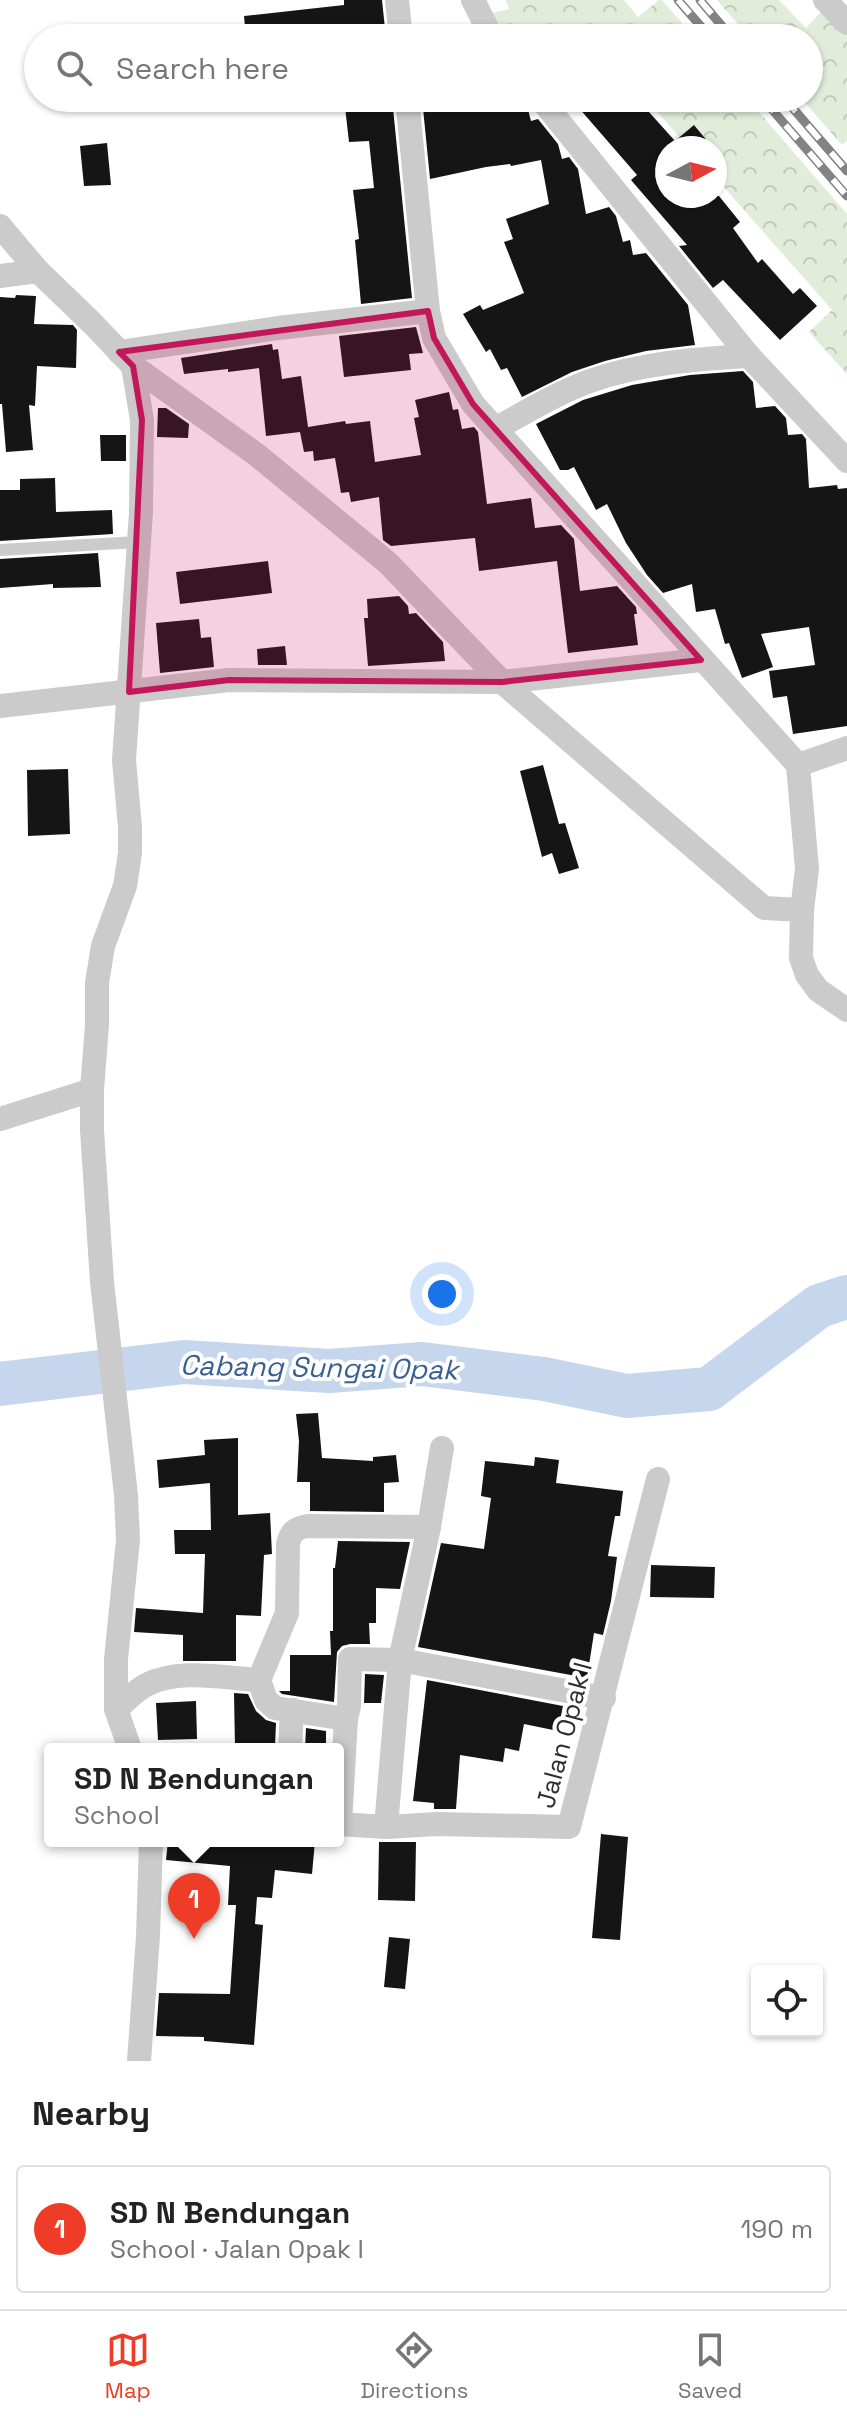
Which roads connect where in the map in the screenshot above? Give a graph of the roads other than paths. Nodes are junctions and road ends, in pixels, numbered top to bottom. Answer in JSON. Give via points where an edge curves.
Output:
{"nodes":[{"id":1,"x":397,"y":0,"type":"edge"},
{"id":2,"x":473,"y":0,"type":"edge"},
{"id":3,"x":400,"y":24,"type":"edge"},
{"id":4,"x":485,"y":24,"type":"edge"},
{"id":5,"x":408,"y":112,"type":"edge"},
{"id":6,"x":551,"y":112,"type":"edge"},
{"id":7,"x":0,"y":226,"type":"edge"},
{"id":8,"x":38,"y":271,"type":"junction"},
{"id":9,"x":0,"y":276,"type":"edge"},
{"id":10,"x":428,"y":311,"type":"junction"},
{"id":11,"x":132,"y":355,"type":"junction"},
{"id":12,"x":749,"y":356,"type":"junction"},
{"id":13,"x":495,"y":429,"type":"junction"},
{"id":14,"x":847,"y":461,"type":"edge"},
{"id":15,"x":138,"y":542,"type":"junction"},
{"id":16,"x":0,"y":550,"type":"edge"},
{"id":17,"x":701,"y":660,"type":"junction"},
{"id":18,"x":502,"y":682,"type":"junction"},
{"id":19,"x":129,"y":692,"type":"junction"},
{"id":20,"x":0,"y":706,"type":"edge"},
{"id":21,"x":847,"y":748,"type":"edge"},
{"id":22,"x":798,"y":765,"type":"junction"},
{"id":23,"x":802,"y":910,"type":"junction"},
{"id":24,"x":847,"y":1010,"type":"edge"},
{"id":25,"x":92,"y":1090,"type":"junction"},
{"id":26,"x":0,"y":1119,"type":"edge"},
{"id":27,"x":442,"y":1448,"type":"dead end"},
{"id":28,"x":658,"y":1479,"type":"dead end"},
{"id":29,"x":429,"y":1527,"type":"junction"},
{"id":30,"x":400,"y":1660,"type":"junction"},
{"id":31,"x":259,"y":1680,"type":"junction"},
{"id":32,"x":604,"y":1698,"type":"junction"},
{"id":33,"x":116,"y":1709,"type":"junction"},
{"id":34,"x":292,"y":1710,"type":"junction"},
{"id":35,"x":346,"y":1719,"type":"junction"},
{"id":36,"x":128,"y":1743,"type":"edge"},
{"id":37,"x":290,"y":1743,"type":"edge"},
{"id":38,"x":344,"y":1749,"type":"edge"},
{"id":39,"x":344,"y":1824,"type":"edge"},
{"id":40,"x":386,"y":1827,"type":"junction"},
{"id":41,"x":151,"y":1847,"type":"edge"},
{"id":42,"x":139,"y":2061,"type":"edge"}],
"edges":[{"from":1,"to":3,"type":"street"},
{"from":2,"to":4,"type":"street"},
{"from":5,"to":10,"type":"street"},
{"from":6,"to":12,"type":"street"},
{"from":7,"to":8,"type":"street"},
{"from":8,"to":9,"type":"street"},
{"from":8,"to":11,"type":"street"},
{"from":10,"to":11,"type":"street","via":[[287,327]]},
{"from":10,"to":13,"type":"street","via":[[434,338],[451,370]]},
{"from":11,"to":15,"type":"street","via":[[142,420]]},
{"from":11,"to":18,"type":"street","via":[[388,563]]},
{"from":12,"to":13,"type":"street","via":[[695,359],[601,377]]},
{"from":12,"to":14,"type":"street"},
{"from":13,"to":17,"type":"street"},
{"from":15,"to":16,"type":"lane"},
{"from":15,"to":19,"type":"street"},
{"from":17,"to":18,"type":"street"},
{"from":17,"to":22,"type":"street"},
{"from":18,"to":19,"type":"street","via":[[229,680]]},
{"from":18,"to":23,"type":"street","via":[[764,908]]},
{"from":19,"to":20,"type":"street"},
{"from":19,"to":25,"type":"street","via":[[124,760],[129,862],[103,946]]},
{"from":21,"to":22,"type":"street"},
{"from":22,"to":23,"type":"street","via":[[807,869]]},
{"from":23,"to":24,"type":"street","via":[[801,958],[807,975],[818,990]]},
{"from":25,"to":26,"type":"street"},
{"from":25,"to":33,"type":"street","via":[[128,1540]]},
{"from":27,"to":29,"type":"street"},
{"from":28,"to":32,"type":"street","name":"Jalan Opak I"},
{"from":29,"to":30,"type":"street"},
{"from":29,"to":31,"type":"street","via":[[308,1526],[291,1534],[287,1613]]},
{"from":30,"to":32,"type":"street"},
{"from":30,"to":35,"type":"street","via":[[350,1659]]},
{"from":30,"to":40,"type":"street"},
{"from":31,"to":33,"type":"street","via":[[164,1678],[144,1686]]},
{"from":31,"to":34,"type":"street","via":[[270,1705]]},
{"from":32,"to":40,"type":"street","name":"Jalan Opak I","via":[[569,1827]]},
{"from":33,"to":36,"type":"street"},
{"from":34,"to":35,"type":"street"},
{"from":34,"to":37,"type":"street"},
{"from":35,"to":38,"type":"street"},
{"from":39,"to":40,"type":"street","name":"Jalan Opak I"},
{"from":41,"to":42,"type":"street"}]}
